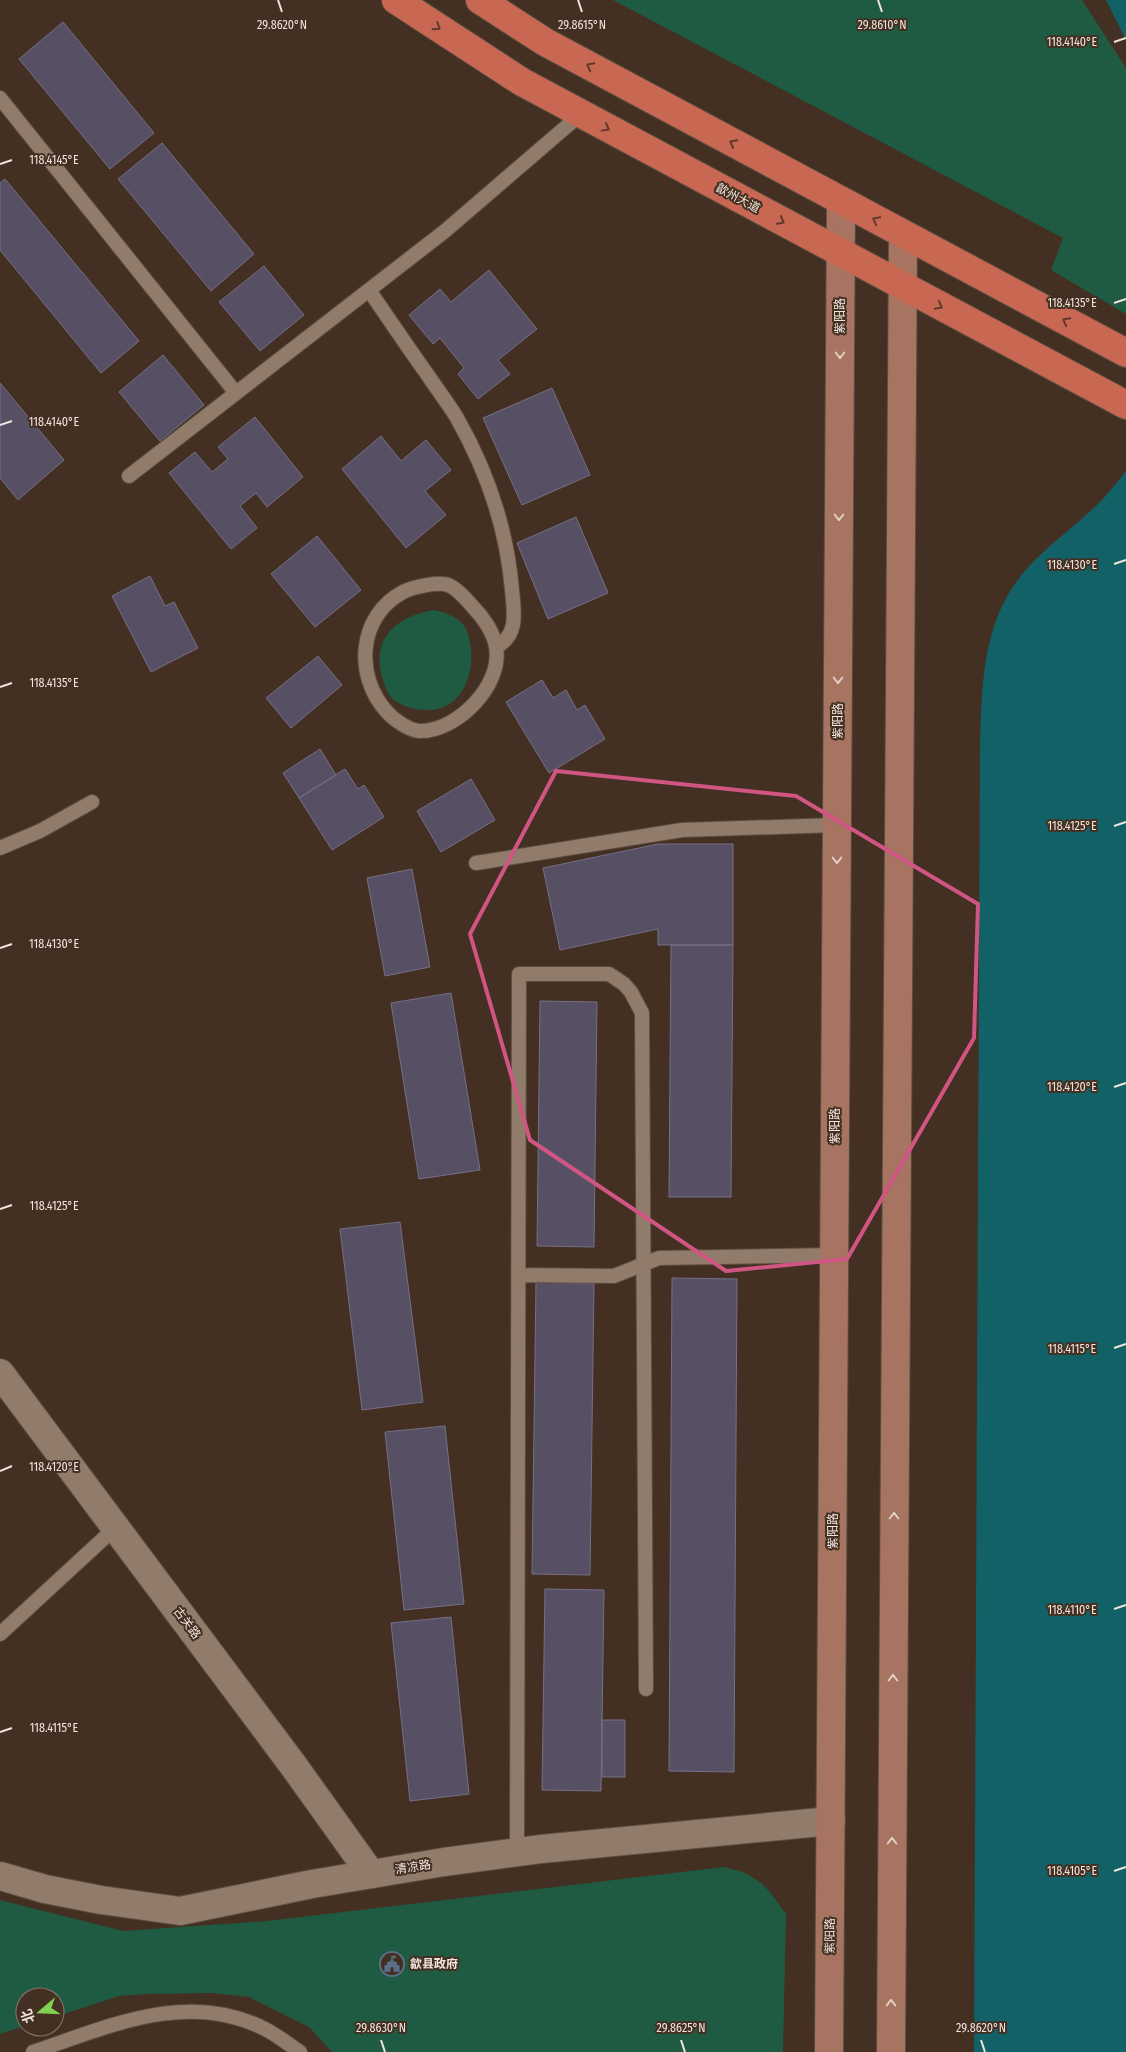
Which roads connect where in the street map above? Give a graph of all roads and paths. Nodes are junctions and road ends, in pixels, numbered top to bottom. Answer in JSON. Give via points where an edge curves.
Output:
{"nodes":[{"id":1,"x":396,"y":0,"type":"edge"},
{"id":2,"x":480,"y":0,"type":"edge"},
{"id":3,"x":0,"y":98,"type":"edge"},
{"id":4,"x":581,"y":114,"type":"junction"},
{"id":5,"x":842,"y":201,"type":"junction"},
{"id":6,"x":902,"y":234,"type":"junction"},
{"id":7,"x":841,"y":253,"type":"junction"},
{"id":8,"x":902,"y":286,"type":"junction"},
{"id":9,"x":369,"y":290,"type":"junction"},
{"id":10,"x":1118,"y":349,"type":"edge"},
{"id":11,"x":236,"y":393,"type":"junction"},
{"id":12,"x":1126,"y":405,"type":"edge"},
{"id":13,"x":129,"y":476,"type":"dead end"},
{"id":14,"x":496,"y":647,"type":"junction"},
{"id":15,"x":92,"y":802,"type":"dead end"},
{"id":16,"x":838,"y":825,"type":"junction"},
{"id":17,"x":0,"y":848,"type":"edge"},
{"id":18,"x":476,"y":863,"type":"dead end"},
{"id":19,"x":835,"y":1255,"type":"junction"},
{"id":20,"x":643,"y":1264,"type":"junction"},
{"id":21,"x":518,"y":1275,"type":"junction"},
{"id":22,"x":0,"y":1373,"type":"edge"},
{"id":23,"x":116,"y":1527,"type":"junction"},
{"id":24,"x":0,"y":1634,"type":"edge"},
{"id":25,"x":646,"y":1688,"type":"dead end"},
{"id":26,"x":831,"y":1821,"type":"junction"},
{"id":27,"x":517,"y":1852,"type":"junction"},
{"id":28,"x":371,"y":1874,"type":"junction"},
{"id":29,"x":0,"y":1876,"type":"edge"},
{"id":30,"x":33,"y":2052,"type":"edge"},
{"id":31,"x":300,"y":2052,"type":"edge"},
{"id":32,"x":829,"y":2052,"type":"edge"},
{"id":33,"x":891,"y":2052,"type":"edge"}],
"edges":[{"from":1,"to":4,"type":"highway","name":"歙州大道","one_way":true,"via":[[522,82]]},
{"from":5,"to":2,"type":"highway","one_way":true,"via":[[544,42]]},
{"from":3,"to":11,"type":"lane"},
{"from":4,"to":7,"type":"highway","name":"歙州大道","one_way":true},
{"from":4,"to":9,"type":"lane","via":[[445,231]]},
{"from":6,"to":5,"type":"highway","one_way":true},
{"from":5,"to":7,"type":"main road","name":"紫阳路"},
{"from":6,"to":8,"type":"main road"},
{"from":10,"to":6,"type":"highway","one_way":true},
{"from":7,"to":8,"type":"highway","name":"歙州大道"},
{"from":7,"to":16,"type":"main road","name":"紫阳路","one_way":true},
{"from":8,"to":12,"type":"highway","name":"歙州大道","one_way":true},
{"from":33,"to":8,"type":"main road","one_way":true},
{"from":9,"to":11,"type":"lane"},
{"from":9,"to":14,"type":"lane","via":[[456,417],[494,500],[511,579],[514,619],[510,635]]},
{"from":11,"to":13,"type":"lane"},
{"from":14,"to":14,"type":"lane","via":[[495,665],[489,682],[469,710],[454,721],[418,731],[391,716],[372,692],[364,664],[368,634],[388,603],[403,592],[433,584],[448,585],[465,598],[480,614]]},
{"from":15,"to":17,"type":"lane","via":[[40,831]]},
{"from":16,"to":18,"type":"lane","via":[[682,830]]},
{"from":16,"to":19,"type":"main road","name":"紫阳路","one_way":true},
{"from":19,"to":20,"type":"lane","via":[[659,1258]]},
{"from":19,"to":26,"type":"main road","name":"紫阳路"},
{"from":20,"to":21,"type":"lane","via":[[614,1276]]},
{"from":20,"to":21,"type":"lane","via":[[642,1013],[631,992],[609,974],[519,974]]},
{"from":20,"to":25,"type":"lane"},
{"from":21,"to":27,"type":"lane"},
{"from":22,"to":23,"type":"street","name":"古关路"},
{"from":23,"to":24,"type":"lane"},
{"from":23,"to":28,"type":"street","name":"古关路"},
{"from":26,"to":27,"type":"street","name":"清凉路"},
{"from":26,"to":32,"type":"main road","name":"紫阳路"},
{"from":27,"to":28,"type":"street","name":"清凉路"},
{"from":28,"to":29,"type":"street","name":"清凉路","via":[[180,1911],[101,1900]]},
{"from":30,"to":31,"type":"lane","via":[[127,2020],[181,2011],[209,2012],[236,2018],[265,2029]]}]}
